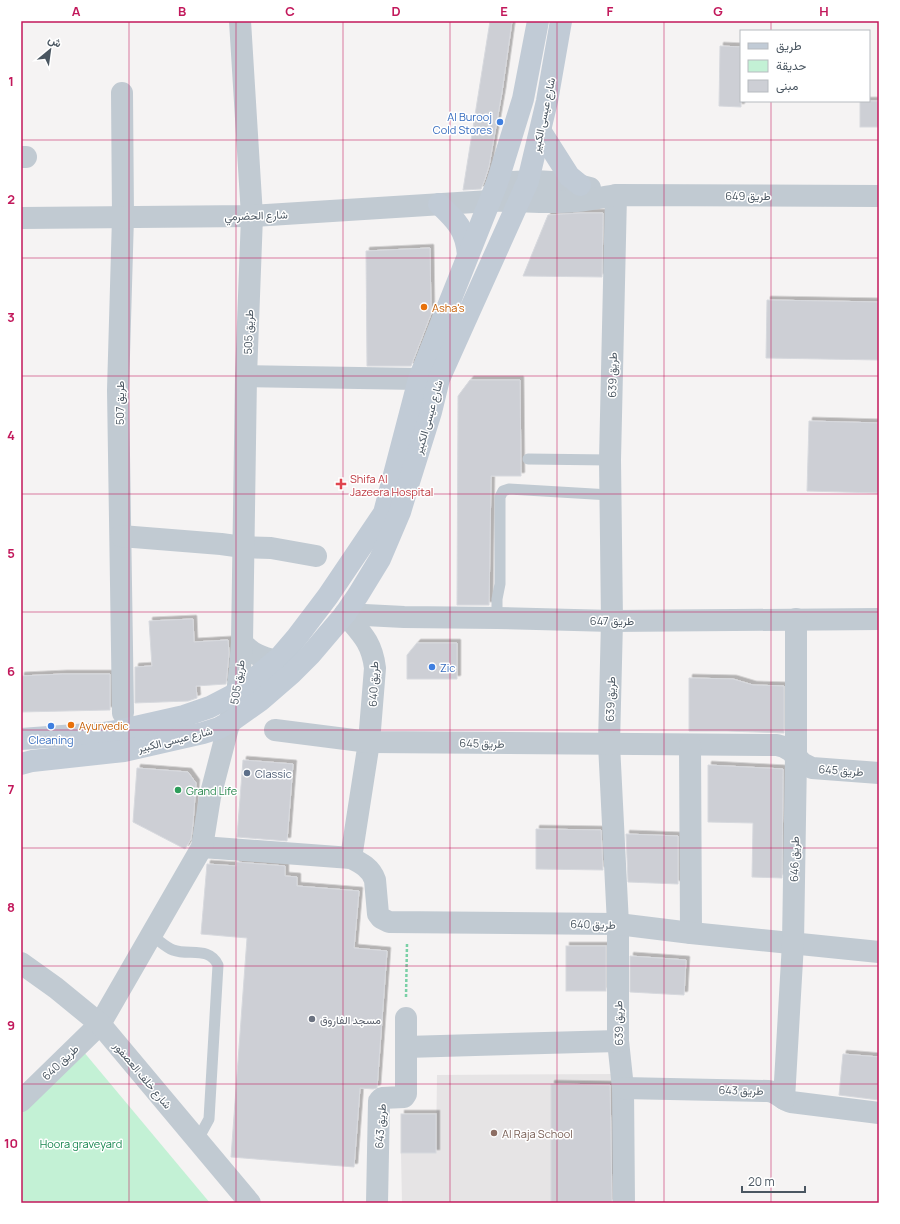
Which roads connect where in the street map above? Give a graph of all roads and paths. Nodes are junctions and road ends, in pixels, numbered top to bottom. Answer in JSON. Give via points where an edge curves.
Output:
{"nodes":[{"id":1,"x":240,"y":21,"type":"edge"},
{"id":2,"x":538,"y":21,"type":"edge"},
{"id":3,"x":561,"y":21,"type":"edge"},
{"id":4,"x":122,"y":93,"type":"dead end"},
{"id":5,"x":541,"y":132,"type":"junction"},
{"id":6,"x":580,"y":185,"type":"junction"},
{"id":7,"x":524,"y":190,"type":"junction"},
{"id":8,"x":493,"y":192,"type":"junction"},
{"id":9,"x":616,"y":194,"type":"junction"},
{"id":10,"x":879,"y":196,"type":"edge"},
{"id":11,"x":439,"y":204,"type":"junction"},
{"id":12,"x":252,"y":216,"type":"junction"},
{"id":13,"x":123,"y":217,"type":"junction"},
{"id":14,"x":21,"y":218,"type":"edge"},
{"id":15,"x":468,"y":255,"type":"junction"},
{"id":16,"x":246,"y":376,"type":"junction"},
{"id":17,"x":428,"y":383,"type":"junction"},
{"id":18,"x":528,"y":459,"type":"dead end"},
{"id":19,"x":610,"y":460,"type":"junction"},
{"id":20,"x":610,"y":495,"type":"junction"},
{"id":21,"x":120,"y":536,"type":"junction"},
{"id":22,"x":243,"y":547,"type":"junction"},
{"id":23,"x":316,"y":556,"type":"dead end"},
{"id":24,"x":328,"y":596,"type":"junction"},
{"id":25,"x":344,"y":614,"type":"junction"},
{"id":26,"x":497,"y":618,"type":"junction"},
{"id":27,"x":796,"y":619,"type":"junction"},
{"id":28,"x":879,"y":619,"type":"edge"},
{"id":29,"x":612,"y":621,"type":"junction"},
{"id":30,"x":242,"y":643,"type":"junction"},
{"id":31,"x":276,"y":661,"type":"junction"},
{"id":32,"x":237,"y":693,"type":"junction"},
{"id":33,"x":123,"y":713,"type":"dead end"},
{"id":34,"x":230,"y":722,"type":"junction"},
{"id":35,"x":275,"y":730,"type":"dead end"},
{"id":36,"x":21,"y":739,"type":"edge"},
{"id":37,"x":369,"y":742,"type":"junction"},
{"id":38,"x":609,"y":744,"type":"junction"},
{"id":39,"x":690,"y":745,"type":"junction"},
{"id":40,"x":796,"y":757,"type":"junction"},
{"id":41,"x":21,"y":764,"type":"edge"},
{"id":42,"x":879,"y":773,"type":"edge"},
{"id":43,"x":202,"y":847,"type":"junction"},
{"id":44,"x":351,"y":858,"type":"junction"},
{"id":45,"x":399,"y":922,"type":"junction"},
{"id":46,"x":618,"y":924,"type":"junction"},
{"id":47,"x":691,"y":933,"type":"junction"},
{"id":48,"x":152,"y":936,"type":"junction"},
{"id":49,"x":793,"y":943,"type":"junction"},
{"id":50,"x":879,"y":952,"type":"edge"},
{"id":51,"x":21,"y":963,"type":"edge"},
{"id":52,"x":406,"y":1018,"type":"joint"},
{"id":53,"x":100,"y":1024,"type":"junction"},
{"id":54,"x":618,"y":1041,"type":"junction"},
{"id":55,"x":406,"y":1047,"type":"junction"},
{"id":56,"x":623,"y":1088,"type":"junction"},
{"id":57,"x":784,"y":1099,"type":"junction"},
{"id":58,"x":21,"y":1100,"type":"edge"},
{"id":59,"x":879,"y":1113,"type":"edge"},
{"id":60,"x":197,"y":1141,"type":"junction"},
{"id":61,"x":250,"y":1203,"type":"edge"},
{"id":62,"x":377,"y":1203,"type":"edge"},
{"id":63,"x":624,"y":1203,"type":"edge"}],
"edges":[{"from":1,"to":12,"type":"street","name":"طريق 505"},
{"from":2,"to":8,"type":"main road","name":"شارع عيسى الكبير","via":[[523,99]]},
{"from":3,"to":5,"type":"main road","name":"شارع عيسى الكبير"},
{"from":4,"to":13,"type":"street","name":"طريق 507"},
{"from":5,"to":6,"type":"main road","via":[[565,170]]},
{"from":5,"to":7,"type":"main road","name":"شارع عيسى الكبير"},
{"from":6,"to":7,"type":"street","name":"طريق 649"},
{"from":6,"to":9,"type":"street","name":"طريق 649"},
{"from":7,"to":8,"type":"street","name":"طريق 649"},
{"from":7,"to":9,"type":"street","name":"طريق 649","via":[[545,202],[576,201]]},
{"from":7,"to":17,"type":"main road","name":"شارع عيسى الكبير","via":[[439,378]]},
{"from":8,"to":11,"type":"street","name":"شارع الحضرمي"},
{"from":8,"to":15,"type":"main road","name":"شارع عيسى الكبير"},
{"from":9,"to":10,"type":"street","name":"طريق 649"},
{"from":9,"to":19,"type":"street","name":"طريق 639"},
{"from":11,"to":12,"type":"street","name":"شارع الحضرمي"},
{"from":11,"to":15,"type":"main road","via":[[463,232]]},
{"from":12,"to":13,"type":"street","name":"شارع الحضرمي"},
{"from":12,"to":16,"type":"street","name":"طريق 505"},
{"from":13,"to":14,"type":"street","name":"شارع الحضرمي"},
{"from":13,"to":21,"type":"street","name":"طريق 507","via":[[118,390]]},
{"from":15,"to":17,"type":"main road","name":"شارع عيسى الكبير"},
{"from":16,"to":17,"type":"street"},
{"from":16,"to":22,"type":"street","name":"طريق 505"},
{"from":17,"to":24,"type":"main road","name":"شارع عيسى الكبير","via":[[384,513]]},
{"from":17,"to":25,"type":"main road","name":"شارع عيسى الكبير","via":[[431,412],[389,541],[373,572]]},
{"from":18,"to":19,"type":"lane"},
{"from":19,"to":20,"type":"street","name":"طريق 639"},
{"from":20,"to":26,"type":"lane","via":[[509,489],[503,491],[500,498],[500,584]]},
{"from":20,"to":29,"type":"street","name":"طريق 639"},
{"from":21,"to":22,"type":"street"},
{"from":21,"to":33,"type":"street","name":"طريق 507"},
{"from":22,"to":23,"type":"street","via":[[271,548]]},
{"from":22,"to":30,"type":"street","name":"طريق 505"},
{"from":24,"to":25,"type":"main road"},
{"from":24,"to":31,"type":"main road","name":"شارع عيسى الكبير"},
{"from":25,"to":26,"type":"street","name":"طريق 647"},
{"from":25,"to":34,"type":"main road","name":"شارع عيسى الكبير","via":[[291,674]]},
{"from":25,"to":37,"type":"street","name":"طريق 640","via":[[365,637],[374,657]]},
{"from":26,"to":29,"type":"street","name":"طريق 647"},
{"from":27,"to":28,"type":"street","name":"طريق 647"},
{"from":27,"to":29,"type":"street","name":"طريق 647"},
{"from":27,"to":40,"type":"street","name":"طريق 646"},
{"from":29,"to":38,"type":"street","name":"طريق 639"},
{"from":30,"to":31,"type":"street","name":"طريق 505","via":[[257,656]]},
{"from":30,"to":32,"type":"street","name":"طريق 505"},
{"from":31,"to":32,"type":"main road","name":"شارع عيسى الكبير"},
{"from":32,"to":34,"type":"street","name":"طريق 505"},
{"from":32,"to":36,"type":"main road","name":"شارع عيسى الكبير","via":[[210,708],[129,728],[103,733]]},
{"from":34,"to":41,"type":"main road","name":"شارع عيسى الكبير","via":[[204,734],[124,751]]},
{"from":34,"to":43,"type":"street","name":"طريق 505","via":[[210,797]]},
{"from":35,"to":37,"type":"street","name":"طريق 645"},
{"from":37,"to":38,"type":"street","name":"طريق 645"},
{"from":37,"to":44,"type":"street","name":"طريق 640"},
{"from":38,"to":39,"type":"street","name":"طريق 645"},
{"from":38,"to":46,"type":"street","name":"طريق 639"},
{"from":39,"to":40,"type":"street","name":"طريق 645","via":[[777,745],[791,751]]},
{"from":39,"to":47,"type":"street"},
{"from":40,"to":42,"type":"street","name":"طريق 645","via":[[812,768]]},
{"from":40,"to":49,"type":"street","name":"طريق 646"},
{"from":43,"to":44,"type":"street"},
{"from":43,"to":48,"type":"street","name":"طريق 640"},
{"from":44,"to":45,"type":"street","via":[[373,874],[378,914],[381,918]]},
{"from":45,"to":46,"type":"street","name":"طريق 640"},
{"from":45,"to":52,"type":"path"},
{"from":46,"to":47,"type":"street","name":"طريق 640"},
{"from":46,"to":54,"type":"street","name":"طريق 639"},
{"from":47,"to":49,"type":"street","name":"طريق 640"},
{"from":48,"to":53,"type":"street","name":"طريق 640"},
{"from":48,"to":60,"type":"lane","via":[[172,950],[206,953],[212,956],[218,965],[209,1119]]},
{"from":49,"to":50,"type":"street","name":"طريق 640"},
{"from":49,"to":57,"type":"street","name":"طريق 646"},
{"from":51,"to":53,"type":"street","name":"شارع خلف العصفور"},
{"from":52,"to":55,"type":"street","name":"طريق 643"},
{"from":53,"to":58,"type":"street","name":"طريق 640"},
{"from":53,"to":60,"type":"street","name":"شارع خلف العصفور"},
{"from":54,"to":55,"type":"street"},
{"from":54,"to":56,"type":"street","name":"طريق 639"},
{"from":55,"to":62,"type":"street","name":"طريق 643","via":[[406,1094],[404,1097],[382,1098],[379,1101]]},
{"from":56,"to":57,"type":"street","name":"طريق 643","via":[[768,1091],[777,1093]]},
{"from":56,"to":63,"type":"street","name":"طريق 639"},
{"from":57,"to":59,"type":"street","name":"طريق 643"},
{"from":60,"to":61,"type":"street","name":"شارع خلف العصفور"}]}
